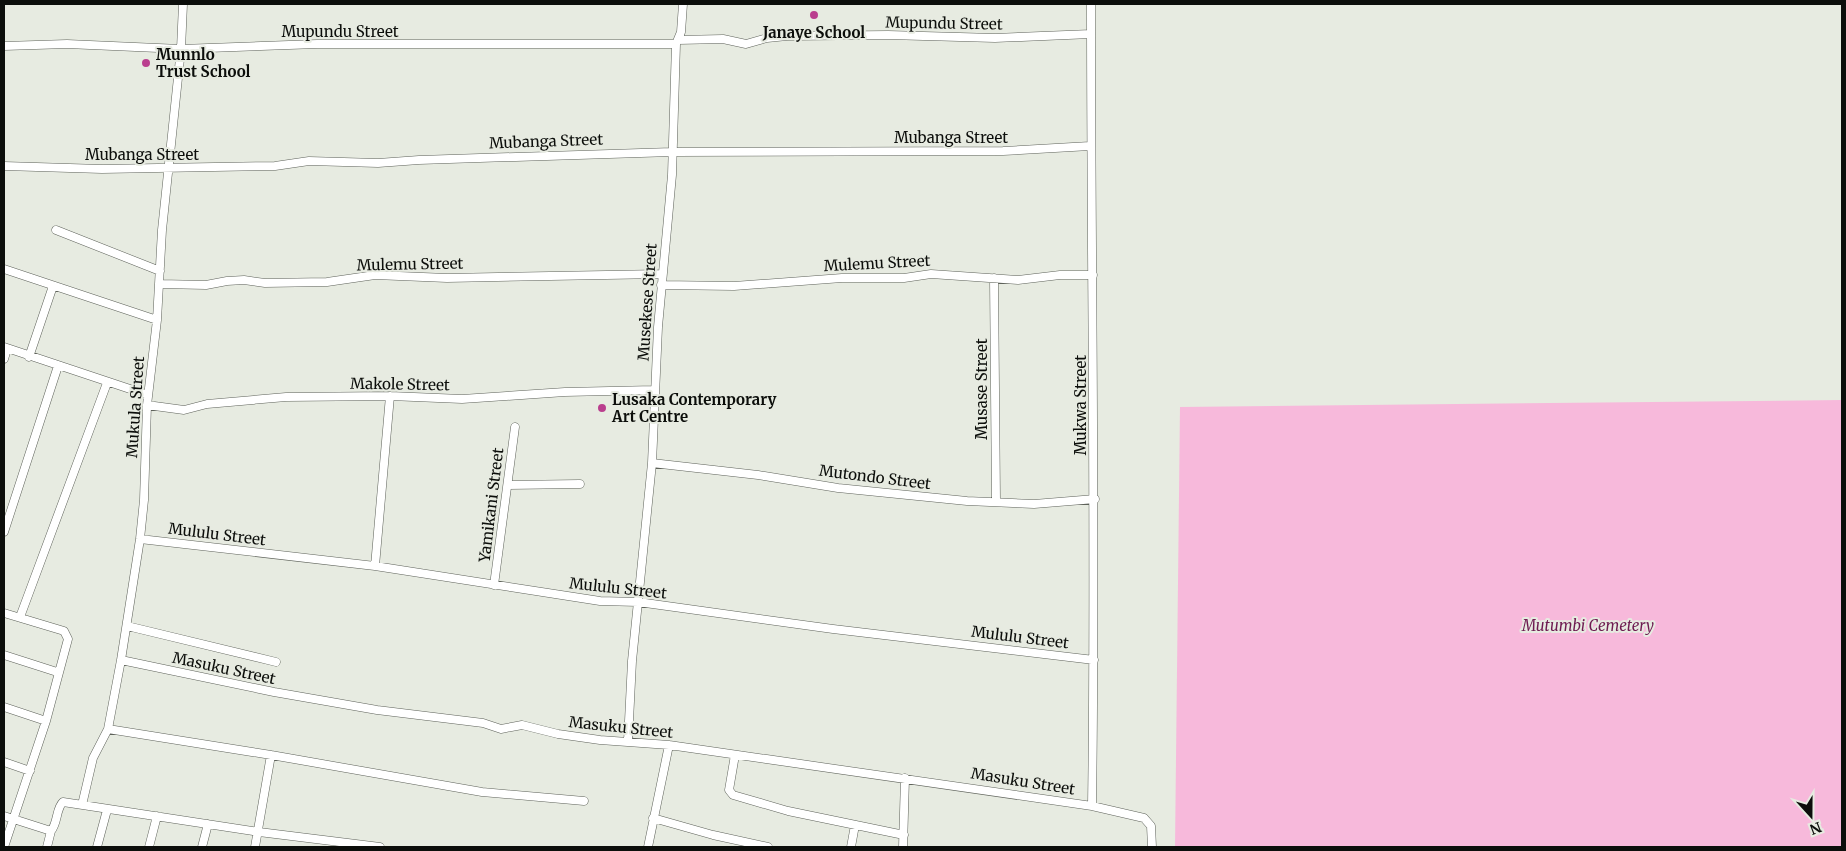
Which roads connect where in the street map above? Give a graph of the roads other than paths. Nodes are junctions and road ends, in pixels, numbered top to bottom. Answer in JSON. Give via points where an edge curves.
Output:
{"nodes":[{"id":1,"x":183,"y":4,"type":"edge"},
{"id":2,"x":683,"y":4,"type":"edge"},
{"id":3,"x":1091,"y":4,"type":"edge"},
{"id":4,"x":1091,"y":34,"type":"junction"},
{"id":5,"x":677,"y":42,"type":"junction"},
{"id":6,"x":4,"y":46,"type":"edge"},
{"id":7,"x":182,"y":48,"type":"junction"},
{"id":8,"x":1090,"y":146,"type":"junction"},
{"id":9,"x":672,"y":152,"type":"junction"},
{"id":10,"x":4,"y":166,"type":"edge"},
{"id":11,"x":169,"y":168,"type":"junction"},
{"id":12,"x":56,"y":230,"type":"dead end"},
{"id":13,"x":4,"y":269,"type":"edge"},
{"id":14,"x":160,"y":271,"type":"junction"},
{"id":15,"x":662,"y":274,"type":"junction"},
{"id":16,"x":1093,"y":275,"type":"junction"},
{"id":17,"x":994,"y":278,"type":"junction"},
{"id":18,"x":160,"y":284,"type":"junction"},
{"id":19,"x":661,"y":285,"type":"junction"},
{"id":20,"x":53,"y":286,"type":"junction"},
{"id":21,"x":157,"y":320,"type":"junction"},
{"id":22,"x":6,"y":348,"type":"edge"},
{"id":23,"x":29,"y":357,"type":"junction"},
{"id":24,"x":4,"y":359,"type":"edge"},
{"id":25,"x":58,"y":366,"type":"junction"},
{"id":26,"x":107,"y":383,"type":"junction"},
{"id":27,"x":654,"y":390,"type":"junction"},
{"id":28,"x":148,"y":394,"type":"junction"},
{"id":29,"x":390,"y":396,"type":"junction"},
{"id":30,"x":147,"y":405,"type":"junction"},
{"id":31,"x":515,"y":427,"type":"dead end"},
{"id":32,"x":652,"y":463,"type":"junction"},
{"id":33,"x":580,"y":484,"type":"dead end"},
{"id":34,"x":508,"y":485,"type":"junction"},
{"id":35,"x":1095,"y":499,"type":"junction"},
{"id":36,"x":996,"y":501,"type":"junction"},
{"id":37,"x":4,"y":532,"type":"edge"},
{"id":38,"x":140,"y":539,"type":"junction"},
{"id":39,"x":374,"y":566,"type":"junction"},
{"id":40,"x":494,"y":585,"type":"junction"},
{"id":41,"x":638,"y":602,"type":"junction"},
{"id":42,"x":4,"y":613,"type":"edge"},
{"id":43,"x":20,"y":617,"type":"junction"},
{"id":44,"x":127,"y":626,"type":"junction"},
{"id":45,"x":4,"y":655,"type":"edge"},
{"id":46,"x":121,"y":660,"type":"junction"},
{"id":47,"x":1094,"y":660,"type":"junction"},
{"id":48,"x":276,"y":662,"type":"dead end"},
{"id":49,"x":57,"y":672,"type":"junction"},
{"id":50,"x":4,"y":708,"type":"edge"},
{"id":51,"x":46,"y":721,"type":"junction"},
{"id":52,"x":108,"y":729,"type":"junction"},
{"id":53,"x":628,"y":741,"type":"junction"},
{"id":54,"x":668,"y":745,"type":"junction"},
{"id":55,"x":271,"y":755,"type":"junction"},
{"id":56,"x":735,"y":755,"type":"junction"},
{"id":57,"x":4,"y":762,"type":"edge"},
{"id":58,"x":30,"y":771,"type":"junction"},
{"id":59,"x":905,"y":778,"type":"junction"},
{"id":60,"x":584,"y":802,"type":"dead end"},
{"id":61,"x":82,"y":805,"type":"junction"},
{"id":62,"x":1092,"y":806,"type":"junction"},
{"id":63,"x":107,"y":810,"type":"junction"},
{"id":64,"x":4,"y":816,"type":"edge"},
{"id":65,"x":157,"y":816,"type":"junction"},
{"id":66,"x":653,"y":818,"type":"junction"},
{"id":67,"x":14,"y":819,"type":"junction"},
{"id":68,"x":208,"y":824,"type":"junction"},
{"id":69,"x":855,"y":825,"type":"junction"},
{"id":70,"x":51,"y":831,"type":"junction"},
{"id":71,"x":259,"y":832,"type":"junction"},
{"id":72,"x":904,"y":835,"type":"junction"},
{"id":73,"x":313,"y":838,"type":"junction"},
{"id":74,"x":4,"y":847,"type":"edge"},
{"id":75,"x":47,"y":847,"type":"edge"},
{"id":76,"x":97,"y":847,"type":"edge"},
{"id":77,"x":149,"y":847,"type":"edge"},
{"id":78,"x":202,"y":847,"type":"edge"},
{"id":79,"x":256,"y":847,"type":"edge"},
{"id":80,"x":311,"y":847,"type":"edge"},
{"id":81,"x":380,"y":847,"type":"edge"},
{"id":82,"x":648,"y":847,"type":"edge"},
{"id":83,"x":768,"y":847,"type":"edge"},
{"id":84,"x":851,"y":847,"type":"edge"},
{"id":85,"x":903,"y":847,"type":"edge"},
{"id":86,"x":1152,"y":847,"type":"edge"}],
"edges":[{"from":1,"to":7,"type":"street","name":"Mukula Street"},
{"from":2,"to":5,"type":"street","name":"Musekese Street"},
{"from":3,"to":4,"type":"street","name":"Mukwa Street"},
{"from":4,"to":5,"type":"street","name":"Mupundu Street","via":[[995,38],[787,36],[746,44],[723,39]]},
{"from":4,"to":8,"type":"street","name":"Mukwa Street"},
{"from":5,"to":7,"type":"street","name":"Mupundu Street"},
{"from":5,"to":9,"type":"street","name":"Musekese Street"},
{"from":6,"to":7,"type":"street","name":"Mupundu Street","via":[[67,44]]},
{"from":7,"to":11,"type":"street","name":"Mukula Street"},
{"from":8,"to":9,"type":"street","name":"Mubanga Street","via":[[993,151]]},
{"from":8,"to":16,"type":"street","name":"Mukwa Street"},
{"from":9,"to":11,"type":"street","name":"Mubanga Street","via":[[378,163],[309,161],[275,166]]},
{"from":9,"to":15,"type":"street","name":"Musekese Street"},
{"from":10,"to":11,"type":"street","name":"Mubanga Street"},
{"from":11,"to":14,"type":"street","name":"Mukula Street"},
{"from":12,"to":14,"type":"street"},
{"from":13,"to":20,"type":"street"},
{"from":14,"to":18,"type":"street","name":"Mukula Street"},
{"from":15,"to":18,"type":"street","name":"Mulemu Street","via":[[447,278],[367,276],[327,282],[244,280],[206,285]]},
{"from":15,"to":19,"type":"street","name":"Musekese Street"},
{"from":16,"to":17,"type":"street","name":"Mulemu Street","via":[[1018,280]]},
{"from":16,"to":35,"type":"street","name":"Mukwa Street"},
{"from":17,"to":19,"type":"street","name":"Mulemu Street","via":[[931,274],[734,286]]},
{"from":17,"to":36,"type":"street","name":"Musase Street"},
{"from":18,"to":21,"type":"street","name":"Mukula Street"},
{"from":19,"to":27,"type":"street","name":"Musekese Street"},
{"from":20,"to":21,"type":"street"},
{"from":20,"to":23,"type":"street"},
{"from":21,"to":28,"type":"street","name":"Mukula Street"},
{"from":22,"to":23,"type":"street"},
{"from":22,"to":24,"type":"street"},
{"from":23,"to":25,"type":"street"},
{"from":25,"to":26,"type":"street"},
{"from":25,"to":37,"type":"street"},
{"from":26,"to":28,"type":"street"},
{"from":26,"to":43,"type":"street"},
{"from":27,"to":29,"type":"street","name":"Makole Street","via":[[462,399]]},
{"from":27,"to":32,"type":"street","name":"Musekese Street"},
{"from":28,"to":30,"type":"street","name":"Mukula Street"},
{"from":29,"to":30,"type":"street","name":"Makole Street","via":[[286,397],[207,404],[184,410]]},
{"from":29,"to":39,"type":"street"},
{"from":30,"to":38,"type":"street","name":"Mukula Street"},
{"from":31,"to":34,"type":"street","name":"Yamikani Street"},
{"from":32,"to":36,"type":"street","name":"Mutondo Street","via":[[758,474],[876,492]]},
{"from":32,"to":41,"type":"street","name":"Musekese Street"},
{"from":33,"to":34,"type":"street"},
{"from":34,"to":40,"type":"street","name":"Yamikani Street"},
{"from":35,"to":36,"type":"street","name":"Mutondo Street","via":[[1034,504]]},
{"from":35,"to":47,"type":"street","name":"Mukwa Street"},
{"from":38,"to":39,"type":"street","name":"Mululu Street"},
{"from":38,"to":44,"type":"street","name":"Mukula Street"},
{"from":39,"to":40,"type":"street","name":"Mululu Street"},
{"from":40,"to":41,"type":"street","name":"Mululu Street","via":[[600,601]]},
{"from":41,"to":47,"type":"street","name":"Mululu Street","via":[[834,630]]},
{"from":41,"to":53,"type":"street","name":"Musekese Street"},
{"from":42,"to":43,"type":"street"},
{"from":43,"to":49,"type":"street","via":[[68,634]]},
{"from":44,"to":46,"type":"street","name":"Mukula Street"},
{"from":44,"to":48,"type":"street"},
{"from":45,"to":49,"type":"street"},
{"from":46,"to":52,"type":"street","name":"Mukula Street"},
{"from":46,"to":53,"type":"street","name":"Masuku Street","via":[[359,707],[483,723],[501,729],[522,726],[600,740]]},
{"from":47,"to":62,"type":"street","name":"Mukwa Street"},
{"from":49,"to":51,"type":"street"},
{"from":50,"to":51,"type":"street"},
{"from":51,"to":58,"type":"street"},
{"from":52,"to":55,"type":"street"},
{"from":52,"to":61,"type":"street","name":"Mukula Street","via":[[93,758]]},
{"from":53,"to":54,"type":"street","name":"Masuku Street"},
{"from":54,"to":56,"type":"street","name":"Masuku Street"},
{"from":54,"to":66,"type":"street"},
{"from":55,"to":60,"type":"street","via":[[482,792]]},
{"from":55,"to":71,"type":"street"},
{"from":56,"to":59,"type":"street","name":"Masuku Street"},
{"from":56,"to":69,"type":"street","via":[[729,790],[733,795]]},
{"from":57,"to":58,"type":"street"},
{"from":58,"to":67,"type":"street"},
{"from":59,"to":62,"type":"street","name":"Masuku Street"},
{"from":59,"to":72,"type":"street"},
{"from":61,"to":63,"type":"street"},
{"from":61,"to":70,"type":"street","via":[[61,803]]},
{"from":62,"to":86,"type":"street","name":"Masuku Street","via":[[1144,818],[1151,826]]},
{"from":63,"to":65,"type":"street"},
{"from":63,"to":76,"type":"street"},
{"from":64,"to":67,"type":"street"},
{"from":65,"to":68,"type":"street"},
{"from":65,"to":77,"type":"street"},
{"from":66,"to":82,"type":"street"},
{"from":66,"to":83,"type":"street"},
{"from":67,"to":70,"type":"street"},
{"from":67,"to":74,"type":"street"},
{"from":68,"to":71,"type":"street"},
{"from":68,"to":78,"type":"street"},
{"from":69,"to":72,"type":"street"},
{"from":69,"to":84,"type":"street"},
{"from":70,"to":75,"type":"street"},
{"from":71,"to":73,"type":"street"},
{"from":71,"to":79,"type":"street"},
{"from":72,"to":85,"type":"street"},
{"from":73,"to":80,"type":"street"},
{"from":73,"to":81,"type":"street"}]}
